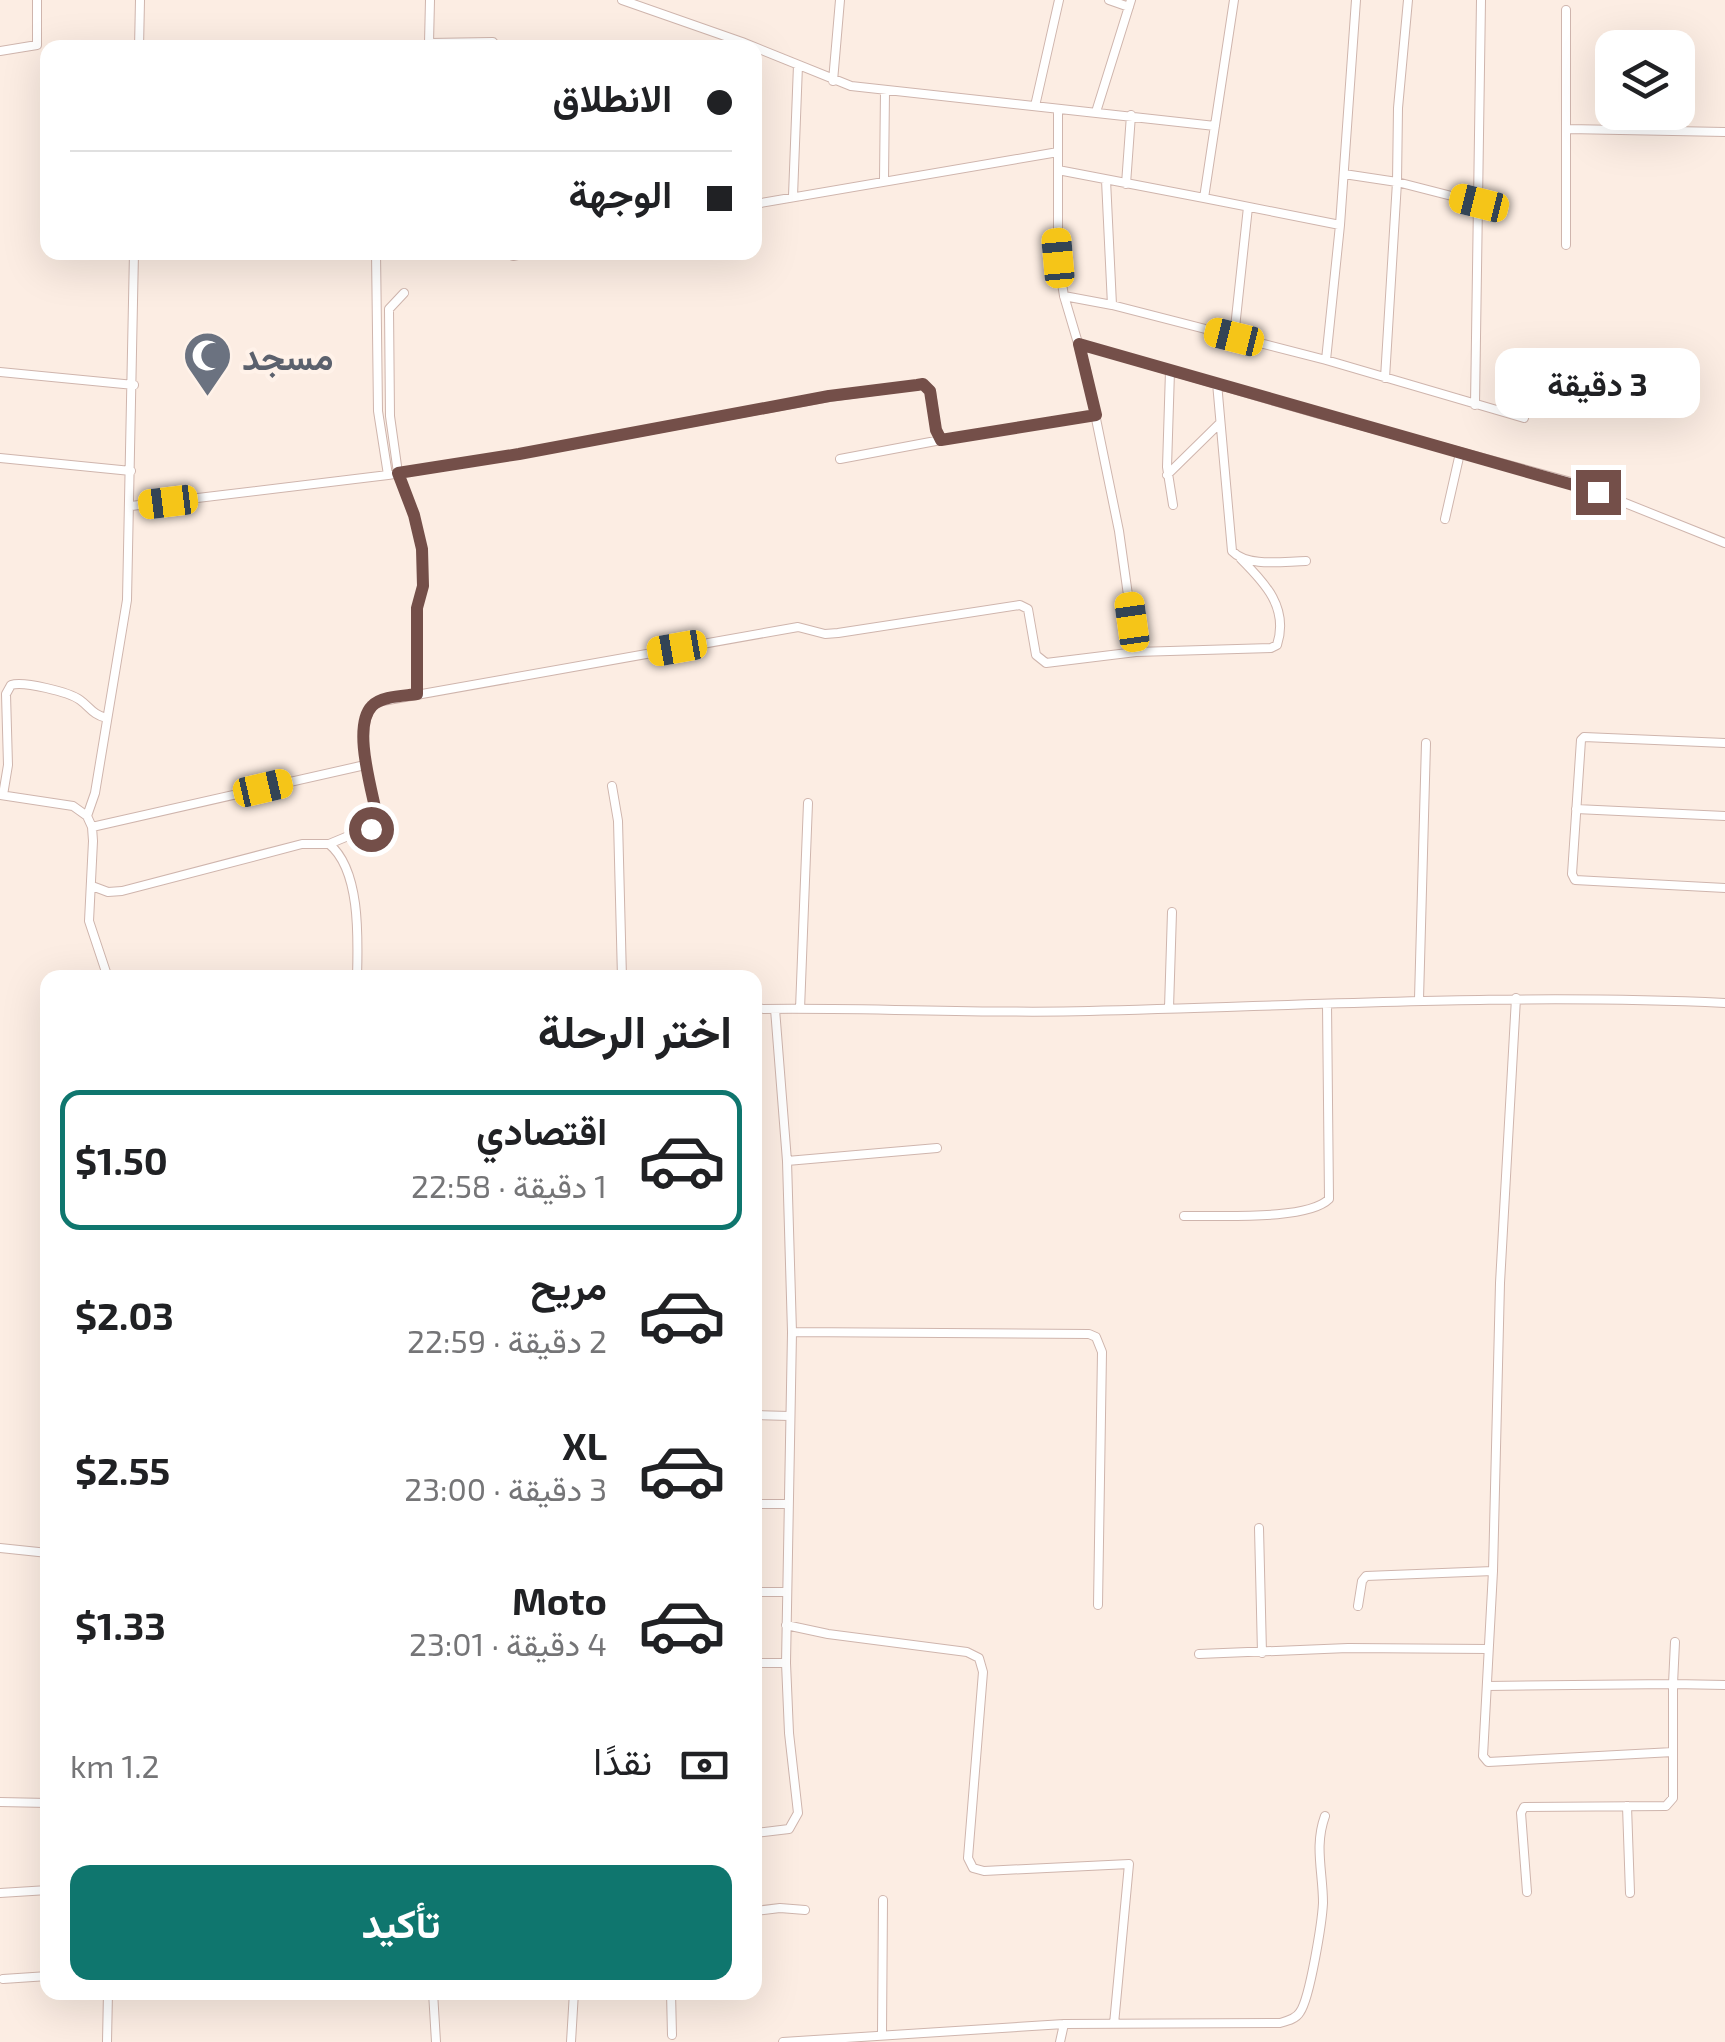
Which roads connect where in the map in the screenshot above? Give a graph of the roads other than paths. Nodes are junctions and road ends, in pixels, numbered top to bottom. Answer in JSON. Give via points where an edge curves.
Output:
{"nodes":[{"id":1,"x":37,"y":0,"type":"edge"},
{"id":2,"x":140,"y":0,"type":"edge"},
{"id":3,"x":430,"y":0,"type":"edge"},
{"id":4,"x":622,"y":0,"type":"edge"},
{"id":5,"x":840,"y":0,"type":"edge"},
{"id":6,"x":1059,"y":0,"type":"edge"},
{"id":7,"x":1109,"y":0,"type":"edge"},
{"id":8,"x":1234,"y":0,"type":"edge"},
{"id":9,"x":1356,"y":0,"type":"edge"},
{"id":10,"x":1408,"y":0,"type":"edge"},
{"id":11,"x":1481,"y":0,"type":"edge"},
{"id":12,"x":1130,"y":4,"type":"edge"},
{"id":13,"x":1566,"y":10,"type":"dead end"},
{"id":14,"x":140,"y":40,"type":"edge"},
{"id":15,"x":429,"y":40,"type":"edge"},
{"id":16,"x":732,"y":40,"type":"edge"},
{"id":17,"x":0,"y":51,"type":"edge"},
{"id":18,"x":762,"y":51,"type":"edge"},
{"id":19,"x":798,"y":64,"type":"junction"},
{"id":20,"x":833,"y":81,"type":"junction"},
{"id":21,"x":884,"y":91,"type":"junction"},
{"id":22,"x":1036,"y":106,"type":"junction"},
{"id":23,"x":1058,"y":110,"type":"junction"},
{"id":24,"x":1096,"y":112,"type":"junction"},
{"id":25,"x":1131,"y":115,"type":"junction"},
{"id":26,"x":1215,"y":126,"type":"junction"},
{"id":27,"x":1568,"y":129,"type":"junction"},
{"id":28,"x":1725,"y":132,"type":"edge"},
{"id":29,"x":1058,"y":152,"type":"junction"},
{"id":30,"x":1058,"y":170,"type":"junction"},
{"id":31,"x":1344,"y":174,"type":"junction"},
{"id":32,"x":884,"y":179,"type":"junction"},
{"id":33,"x":1106,"y":180,"type":"junction"},
{"id":34,"x":1397,"y":182,"type":"junction"},
{"id":35,"x":1126,"y":184,"type":"junction"},
{"id":36,"x":792,"y":196,"type":"junction"},
{"id":37,"x":1204,"y":198,"type":"junction"},
{"id":38,"x":762,"y":202,"type":"edge"},
{"id":39,"x":1479,"y":203,"type":"junction"},
{"id":40,"x":1248,"y":207,"type":"junction"},
{"id":41,"x":1340,"y":225,"type":"junction"},
{"id":42,"x":1566,"y":246,"type":"dead end"},
{"id":43,"x":134,"y":260,"type":"edge"},
{"id":44,"x":376,"y":260,"type":"edge"},
{"id":45,"x":404,"y":293,"type":"dead end"},
{"id":46,"x":1064,"y":296,"type":"junction"},
{"id":47,"x":1112,"y":305,"type":"junction"},
{"id":48,"x":1234,"y":337,"type":"junction"},
{"id":49,"x":1079,"y":344,"type":"junction"},
{"id":50,"x":1326,"y":360,"type":"junction"},
{"id":51,"x":1170,"y":370,"type":"junction"},
{"id":52,"x":0,"y":372,"type":"edge"},
{"id":53,"x":1385,"y":378,"type":"junction"},
{"id":54,"x":1218,"y":383,"type":"junction"},
{"id":55,"x":134,"y":385,"type":"junction"},
{"id":56,"x":1475,"y":405,"type":"junction"},
{"id":57,"x":1096,"y":415,"type":"junction"},
{"id":58,"x":1524,"y":418,"type":"dead end"},
{"id":59,"x":1220,"y":423,"type":"junction"},
{"id":60,"x":941,"y":440,"type":"junction"},
{"id":61,"x":1460,"y":453,"type":"junction"},
{"id":62,"x":0,"y":458,"type":"edge"},
{"id":63,"x":840,"y":460,"type":"dead end"},
{"id":64,"x":132,"y":472,"type":"junction"},
{"id":65,"x":392,"y":474,"type":"junction"},
{"id":66,"x":1167,"y":475,"type":"junction"},
{"id":67,"x":131,"y":506,"type":"junction"},
{"id":68,"x":1173,"y":506,"type":"dead end"},
{"id":69,"x":1446,"y":519,"type":"dead end"},
{"id":70,"x":1725,"y":543,"type":"edge"},
{"id":71,"x":1240,"y":559,"type":"junction"},
{"id":72,"x":1306,"y":561,"type":"dead end"},
{"id":73,"x":1136,"y":652,"type":"junction"},
{"id":74,"x":417,"y":694,"type":"junction"},
{"id":75,"x":106,"y":718,"type":"junction"},
{"id":76,"x":1426,"y":742,"type":"dead end"},
{"id":77,"x":1725,"y":743,"type":"edge"},
{"id":78,"x":365,"y":765,"type":"junction"},
{"id":79,"x":612,"y":786,"type":"dead end"},
{"id":80,"x":2,"y":795,"type":"edge"},
{"id":81,"x":808,"y":804,"type":"dead end"},
{"id":82,"x":1576,"y":808,"type":"junction"},
{"id":83,"x":87,"y":816,"type":"junction"},
{"id":84,"x":1725,"y":816,"type":"edge"},
{"id":85,"x":92,"y":828,"type":"junction"},
{"id":86,"x":330,"y":844,"type":"junction"},
{"id":87,"x":92,"y":886,"type":"junction"},
{"id":88,"x":1725,"y":888,"type":"edge"},
{"id":89,"x":1172,"y":912,"type":"dead end"},
{"id":90,"x":105,"y":970,"type":"edge"},
{"id":91,"x":358,"y":970,"type":"edge"},
{"id":92,"x":622,"y":970,"type":"edge"},
{"id":93,"x":1516,"y":998,"type":"junction"},
{"id":94,"x":1419,"y":999,"type":"junction"},
{"id":95,"x":1725,"y":1002,"type":"edge"},
{"id":96,"x":1327,"y":1004,"type":"junction"},
{"id":97,"x":1169,"y":1008,"type":"junction"},
{"id":98,"x":775,"y":1009,"type":"junction"},
{"id":99,"x":762,"y":1010,"type":"edge"},
{"id":100,"x":800,"y":1010,"type":"junction"},
{"id":101,"x":937,"y":1148,"type":"dead end"},
{"id":102,"x":786,"y":1161,"type":"junction"},
{"id":103,"x":1184,"y":1216,"type":"dead end"},
{"id":104,"x":792,"y":1332,"type":"junction"},
{"id":105,"x":762,"y":1415,"type":"edge"},
{"id":106,"x":789,"y":1416,"type":"junction"},
{"id":107,"x":762,"y":1504,"type":"edge"},
{"id":108,"x":787,"y":1504,"type":"junction"},
{"id":109,"x":1259,"y":1528,"type":"dead end"},
{"id":110,"x":0,"y":1548,"type":"edge"},
{"id":111,"x":40,"y":1552,"type":"edge"},
{"id":112,"x":1493,"y":1572,"type":"junction"},
{"id":113,"x":762,"y":1592,"type":"edge"},
{"id":114,"x":786,"y":1592,"type":"junction"},
{"id":115,"x":1098,"y":1606,"type":"dead end"},
{"id":116,"x":1358,"y":1606,"type":"dead end"},
{"id":117,"x":786,"y":1624,"type":"junction"},
{"id":118,"x":1675,"y":1642,"type":"dead end"},
{"id":119,"x":1488,"y":1649,"type":"junction"},
{"id":120,"x":1262,"y":1653,"type":"junction"},
{"id":121,"x":1199,"y":1654,"type":"dead end"},
{"id":122,"x":762,"y":1664,"type":"edge"},
{"id":123,"x":786,"y":1664,"type":"junction"},
{"id":124,"x":1672,"y":1684,"type":"junction"},
{"id":125,"x":1725,"y":1684,"type":"edge"},
{"id":126,"x":1487,"y":1686,"type":"junction"},
{"id":127,"x":1673,"y":1752,"type":"junction"},
{"id":128,"x":0,"y":1802,"type":"edge"},
{"id":129,"x":40,"y":1803,"type":"edge"},
{"id":130,"x":1627,"y":1806,"type":"junction"},
{"id":131,"x":1325,"y":1816,"type":"dead end"},
{"id":132,"x":762,"y":1832,"type":"edge"},
{"id":133,"x":40,"y":1890,"type":"edge"},
{"id":134,"x":0,"y":1892,"type":"edge"},
{"id":135,"x":1527,"y":1892,"type":"dead end"},
{"id":136,"x":1630,"y":1893,"type":"dead end"},
{"id":137,"x":883,"y":1900,"type":"dead end"},
{"id":138,"x":806,"y":1910,"type":"dead end"},
{"id":139,"x":762,"y":1911,"type":"edge"},
{"id":140,"x":40,"y":1977,"type":"edge"},
{"id":141,"x":3,"y":1979,"type":"dead end"},
{"id":142,"x":108,"y":2000,"type":"edge"},
{"id":143,"x":433,"y":2000,"type":"edge"},
{"id":144,"x":574,"y":2000,"type":"edge"},
{"id":145,"x":671,"y":2000,"type":"edge"},
{"id":146,"x":1064,"y":2024,"type":"junction"},
{"id":147,"x":1114,"y":2024,"type":"junction"},
{"id":148,"x":882,"y":2034,"type":"junction"},
{"id":149,"x":672,"y":2035,"type":"dead end"},
{"id":150,"x":845,"y":2039,"type":"edge"},
{"id":151,"x":108,"y":2042,"type":"edge"},
{"id":152,"x":436,"y":2042,"type":"edge"},
{"id":153,"x":571,"y":2042,"type":"edge"},
{"id":154,"x":783,"y":2042,"type":"edge"},
{"id":155,"x":1060,"y":2042,"type":"edge"}],
"edges":[{"from":1,"to":17,"type":"street","via":[[37,44]]},
{"from":2,"to":14,"type":"street"},
{"from":3,"to":15,"type":"street"},
{"from":4,"to":16,"type":"street"},
{"from":5,"to":20,"type":"street"},
{"from":6,"to":22,"type":"street"},
{"from":7,"to":12,"type":"street"},
{"from":8,"to":26,"type":"street"},
{"from":9,"to":31,"type":"street"},
{"from":10,"to":34,"type":"street"},
{"from":11,"to":39,"type":"street"},
{"from":12,"to":24,"type":"street"},
{"from":13,"to":27,"type":"street"},
{"from":18,"to":19,"type":"street"},
{"from":19,"to":20,"type":"street"},
{"from":19,"to":36,"type":"street"},
{"from":20,"to":21,"type":"street"},
{"from":21,"to":22,"type":"street"},
{"from":21,"to":32,"type":"street"},
{"from":22,"to":23,"type":"street"},
{"from":23,"to":24,"type":"street"},
{"from":23,"to":29,"type":"street"},
{"from":24,"to":25,"type":"street"},
{"from":25,"to":26,"type":"street"},
{"from":25,"to":35,"type":"street"},
{"from":26,"to":37,"type":"street"},
{"from":27,"to":28,"type":"street"},
{"from":27,"to":42,"type":"street"},
{"from":29,"to":30,"type":"street"},
{"from":29,"to":32,"type":"street"},
{"from":30,"to":33,"type":"street"},
{"from":30,"to":46,"type":"street"},
{"from":31,"to":34,"type":"street"},
{"from":31,"to":41,"type":"street"},
{"from":32,"to":36,"type":"street"},
{"from":33,"to":35,"type":"street"},
{"from":33,"to":47,"type":"street"},
{"from":34,"to":39,"type":"street"},
{"from":34,"to":53,"type":"street"},
{"from":35,"to":37,"type":"street"},
{"from":36,"to":38,"type":"street"},
{"from":37,"to":40,"type":"street"},
{"from":39,"to":56,"type":"street"},
{"from":40,"to":41,"type":"street"},
{"from":40,"to":48,"type":"street"},
{"from":41,"to":50,"type":"street"},
{"from":43,"to":55,"type":"street"},
{"from":44,"to":65,"type":"street","via":[[378,410]]},
{"from":45,"to":65,"type":"street","via":[[388,316]]},
{"from":46,"to":47,"type":"street"},
{"from":46,"to":49,"type":"street"},
{"from":47,"to":48,"type":"street"},
{"from":48,"to":50,"type":"street"},
{"from":49,"to":51,"type":"street"},
{"from":49,"to":57,"type":"street"},
{"from":50,"to":53,"type":"street"},
{"from":51,"to":54,"type":"street"},
{"from":51,"to":66,"type":"street"},
{"from":52,"to":55,"type":"street"},
{"from":53,"to":56,"type":"street"},
{"from":54,"to":59,"type":"street"},
{"from":54,"to":61,"type":"street"},
{"from":55,"to":64,"type":"street"},
{"from":56,"to":58,"type":"street"},
{"from":57,"to":60,"type":"street"},
{"from":57,"to":73,"type":"street"},
{"from":59,"to":66,"type":"street"},
{"from":59,"to":71,"type":"street","via":[[1230,544]]},
{"from":60,"to":63,"type":"street"},
{"from":60,"to":65,"type":"street","via":[[923,384]]},
{"from":61,"to":69,"type":"street"},
{"from":61,"to":70,"type":"street","via":[[1576,483]]},
{"from":62,"to":64,"type":"street"},
{"from":64,"to":67,"type":"street"},
{"from":65,"to":67,"type":"street"},
{"from":65,"to":74,"type":"street","via":[[414,515],[422,549]]},
{"from":66,"to":68,"type":"street"},
{"from":67,"to":75,"type":"street","via":[[126,600]]},
{"from":71,"to":72,"type":"street"},
{"from":71,"to":73,"type":"street","via":[[1276,602],[1277,644]]},
{"from":73,"to":74,"type":"street","via":[[1041,662],[1028,609],[1020,605],[838,633],[798,627]]},
{"from":74,"to":78,"type":"street","via":[[371,706]]},
{"from":75,"to":80,"type":"street","via":[[76,698],[10,684]]},
{"from":75,"to":83,"type":"street"},
{"from":76,"to":94,"type":"street"},
{"from":77,"to":82,"type":"street","via":[[1584,737]]},
{"from":78,"to":85,"type":"street"},
{"from":78,"to":86,"type":"street","via":[[376,826]]},
{"from":79,"to":92,"type":"street"},
{"from":80,"to":83,"type":"street","via":[[74,806]]},
{"from":81,"to":100,"type":"street"},
{"from":82,"to":84,"type":"street"},
{"from":82,"to":88,"type":"street","via":[[1575,880]]},
{"from":83,"to":85,"type":"street"},
{"from":85,"to":87,"type":"street"},
{"from":86,"to":87,"type":"street","via":[[302,844],[122,890]]},
{"from":86,"to":91,"type":"street","via":[[353,894]]},
{"from":87,"to":90,"type":"street","via":[[89,921]]},
{"from":89,"to":97,"type":"street"},
{"from":93,"to":94,"type":"street"},
{"from":93,"to":95,"type":"street"},
{"from":93,"to":112,"type":"street"},
{"from":94,"to":96,"type":"street"},
{"from":96,"to":97,"type":"street"},
{"from":96,"to":103,"type":"street","via":[[1329,1198],[1319,1207],[1287,1212]]},
{"from":97,"to":100,"type":"street"},
{"from":98,"to":99,"type":"street"},
{"from":98,"to":100,"type":"street"},
{"from":98,"to":102,"type":"street"},
{"from":101,"to":102,"type":"street"},
{"from":102,"to":104,"type":"street"},
{"from":104,"to":106,"type":"street"},
{"from":104,"to":115,"type":"street","via":[[1096,1337],[1102,1352]]},
{"from":105,"to":106,"type":"street"},
{"from":106,"to":108,"type":"street"},
{"from":107,"to":108,"type":"street"},
{"from":108,"to":114,"type":"street"},
{"from":109,"to":120,"type":"street"},
{"from":110,"to":111,"type":"street"},
{"from":112,"to":116,"type":"street","via":[[1366,1576]]},
{"from":112,"to":119,"type":"street"},
{"from":113,"to":114,"type":"street"},
{"from":114,"to":117,"type":"street"},
{"from":117,"to":123,"type":"street"},
{"from":117,"to":147,"type":"street","via":[[979,1658],[968,1858],[984,1871],[1129,1864]]},
{"from":118,"to":124,"type":"street"},
{"from":119,"to":120,"type":"street"},
{"from":119,"to":126,"type":"street"},
{"from":120,"to":121,"type":"street"},
{"from":122,"to":123,"type":"street"},
{"from":123,"to":132,"type":"street","via":[[798,1813],[789,1829]]},
{"from":124,"to":125,"type":"street"},
{"from":124,"to":126,"type":"street"},
{"from":124,"to":127,"type":"street"},
{"from":126,"to":127,"type":"street","via":[[1482,1751],[1488,1762]]},
{"from":127,"to":130,"type":"street","via":[[1671,1804]]},
{"from":128,"to":129,"type":"street"},
{"from":130,"to":135,"type":"street","via":[[1524,1807]]},
{"from":130,"to":136,"type":"street"},
{"from":131,"to":147,"type":"street","via":[[1318,1834],[1323,1909],[1297,2016],[1280,2024]]},
{"from":133,"to":134,"type":"street"},
{"from":137,"to":148,"type":"street"},
{"from":138,"to":139,"type":"street"},
{"from":140,"to":141,"type":"street"},
{"from":142,"to":151,"type":"street"},
{"from":143,"to":152,"type":"street"},
{"from":144,"to":153,"type":"street"},
{"from":145,"to":149,"type":"street"},
{"from":146,"to":147,"type":"street"},
{"from":146,"to":148,"type":"street"},
{"from":146,"to":155,"type":"street"},
{"from":148,"to":150,"type":"street"},
{"from":150,"to":154,"type":"street"}]}
